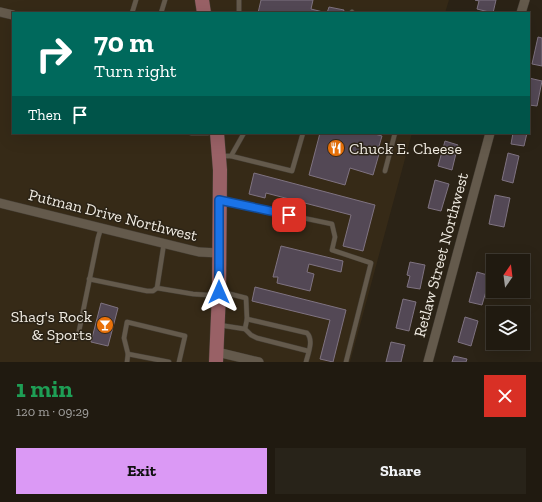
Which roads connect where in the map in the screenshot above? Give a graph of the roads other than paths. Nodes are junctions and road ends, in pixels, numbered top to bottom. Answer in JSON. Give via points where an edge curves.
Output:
{"nodes":[{"id":1,"x":136,"y":0,"type":"edge"},
{"id":2,"x":165,"y":0,"type":"edge"},
{"id":3,"x":202,"y":0,"type":"edge"},
{"id":4,"x":239,"y":0,"type":"edge"},
{"id":5,"x":525,"y":0,"type":"edge"},
{"id":6,"x":0,"y":12,"type":"edge"},
{"id":7,"x":132,"y":12,"type":"edge"},
{"id":8,"x":162,"y":12,"type":"edge"},
{"id":9,"x":204,"y":12,"type":"edge"},
{"id":10,"x":239,"y":12,"type":"edge"},
{"id":11,"x":521,"y":12,"type":"edge"},
{"id":12,"x":12,"y":15,"type":"edge"},
{"id":13,"x":217,"y":134,"type":"edge"},
{"id":14,"x":243,"y":134,"type":"edge"},
{"id":15,"x":303,"y":134,"type":"edge"},
{"id":16,"x":395,"y":134,"type":"edge"},
{"id":17,"x":490,"y":134,"type":"edge"},
{"id":18,"x":225,"y":156,"type":"junction"},
{"id":19,"x":385,"y":171,"type":"dead end"},
{"id":20,"x":219,"y":200,"type":"junction"},
{"id":21,"x":0,"y":203,"type":"edge"},
{"id":22,"x":101,"y":228,"type":"junction"},
{"id":23,"x":164,"y":243,"type":"junction"},
{"id":24,"x":219,"y":253,"type":"junction"},
{"id":25,"x":89,"y":279,"type":"junction"},
{"id":26,"x":157,"y":288,"type":"junction"},
{"id":27,"x":219,"y":292,"type":"junction"},
{"id":28,"x":247,"y":319,"type":"junction"},
{"id":29,"x":218,"y":325,"type":"junction"},
{"id":30,"x":246,"y":329,"type":"junction"},
{"id":31,"x":78,"y":336,"type":"dead end"},
{"id":32,"x":308,"y":351,"type":"junction"},
{"id":33,"x":128,"y":354,"type":"junction"},
{"id":34,"x":216,"y":357,"type":"edge"},
{"id":35,"x":127,"y":362,"type":"edge"},
{"id":36,"x":169,"y":362,"type":"edge"},
{"id":37,"x":179,"y":362,"type":"edge"},
{"id":38,"x":259,"y":362,"type":"edge"},
{"id":39,"x":306,"y":362,"type":"edge"},
{"id":40,"x":346,"y":362,"type":"edge"},
{"id":41,"x":428,"y":362,"type":"edge"}],
"edges":[{"from":1,"to":7,"type":"lane"},
{"from":2,"to":8,"type":"lane"},
{"from":3,"to":9,"type":"main road"},
{"from":4,"to":10,"type":"lane"},
{"from":5,"to":11,"type":"street"},
{"from":6,"to":12,"type":"street"},
{"from":13,"to":18,"type":"main road"},
{"from":14,"to":18,"type":"lane"},
{"from":15,"to":18,"type":"lane","via":[[292,171]]},
{"from":16,"to":19,"type":"lane"},
{"from":17,"to":41,"type":"street","name":"Retlaw Street Northwest"},
{"from":18,"to":20,"type":"main road"},
{"from":20,"to":24,"type":"main road"},
{"from":20,"to":40,"type":"lane","via":[[332,224],[335,237],[332,250],[371,263]]},
{"from":21,"to":22,"type":"street","name":"Putman Drive Northwest"},
{"from":22,"to":23,"type":"street","name":"Putman Drive Northwest"},
{"from":22,"to":25,"type":"lane"},
{"from":23,"to":24,"type":"street","name":"Putman Drive Northwest","via":[[199,252]]},
{"from":23,"to":26,"type":"lane"},
{"from":24,"to":27,"type":"main road"},
{"from":25,"to":26,"type":"lane","via":[[148,291]]},
{"from":25,"to":31,"type":"lane"},
{"from":26,"to":27,"type":"lane","via":[[200,295]]},
{"from":27,"to":28,"type":"lane","via":[[246,298]]},
{"from":27,"to":29,"type":"main road"},
{"from":28,"to":30,"type":"lane"},
{"from":28,"to":32,"type":"lane","via":[[309,335]]},
{"from":29,"to":30,"type":"lane"},
{"from":29,"to":34,"type":"main road"},
{"from":30,"to":32,"type":"lane","via":[[253,337]]},
{"from":32,"to":39,"type":"lane"},
{"from":33,"to":35,"type":"lane"},
{"from":33,"to":36,"type":"lane"},
{"from":33,"to":37,"type":"lane","via":[[124,338],[127,322],[185,336]]},
{"from":34,"to":38,"type":"street"}]}
